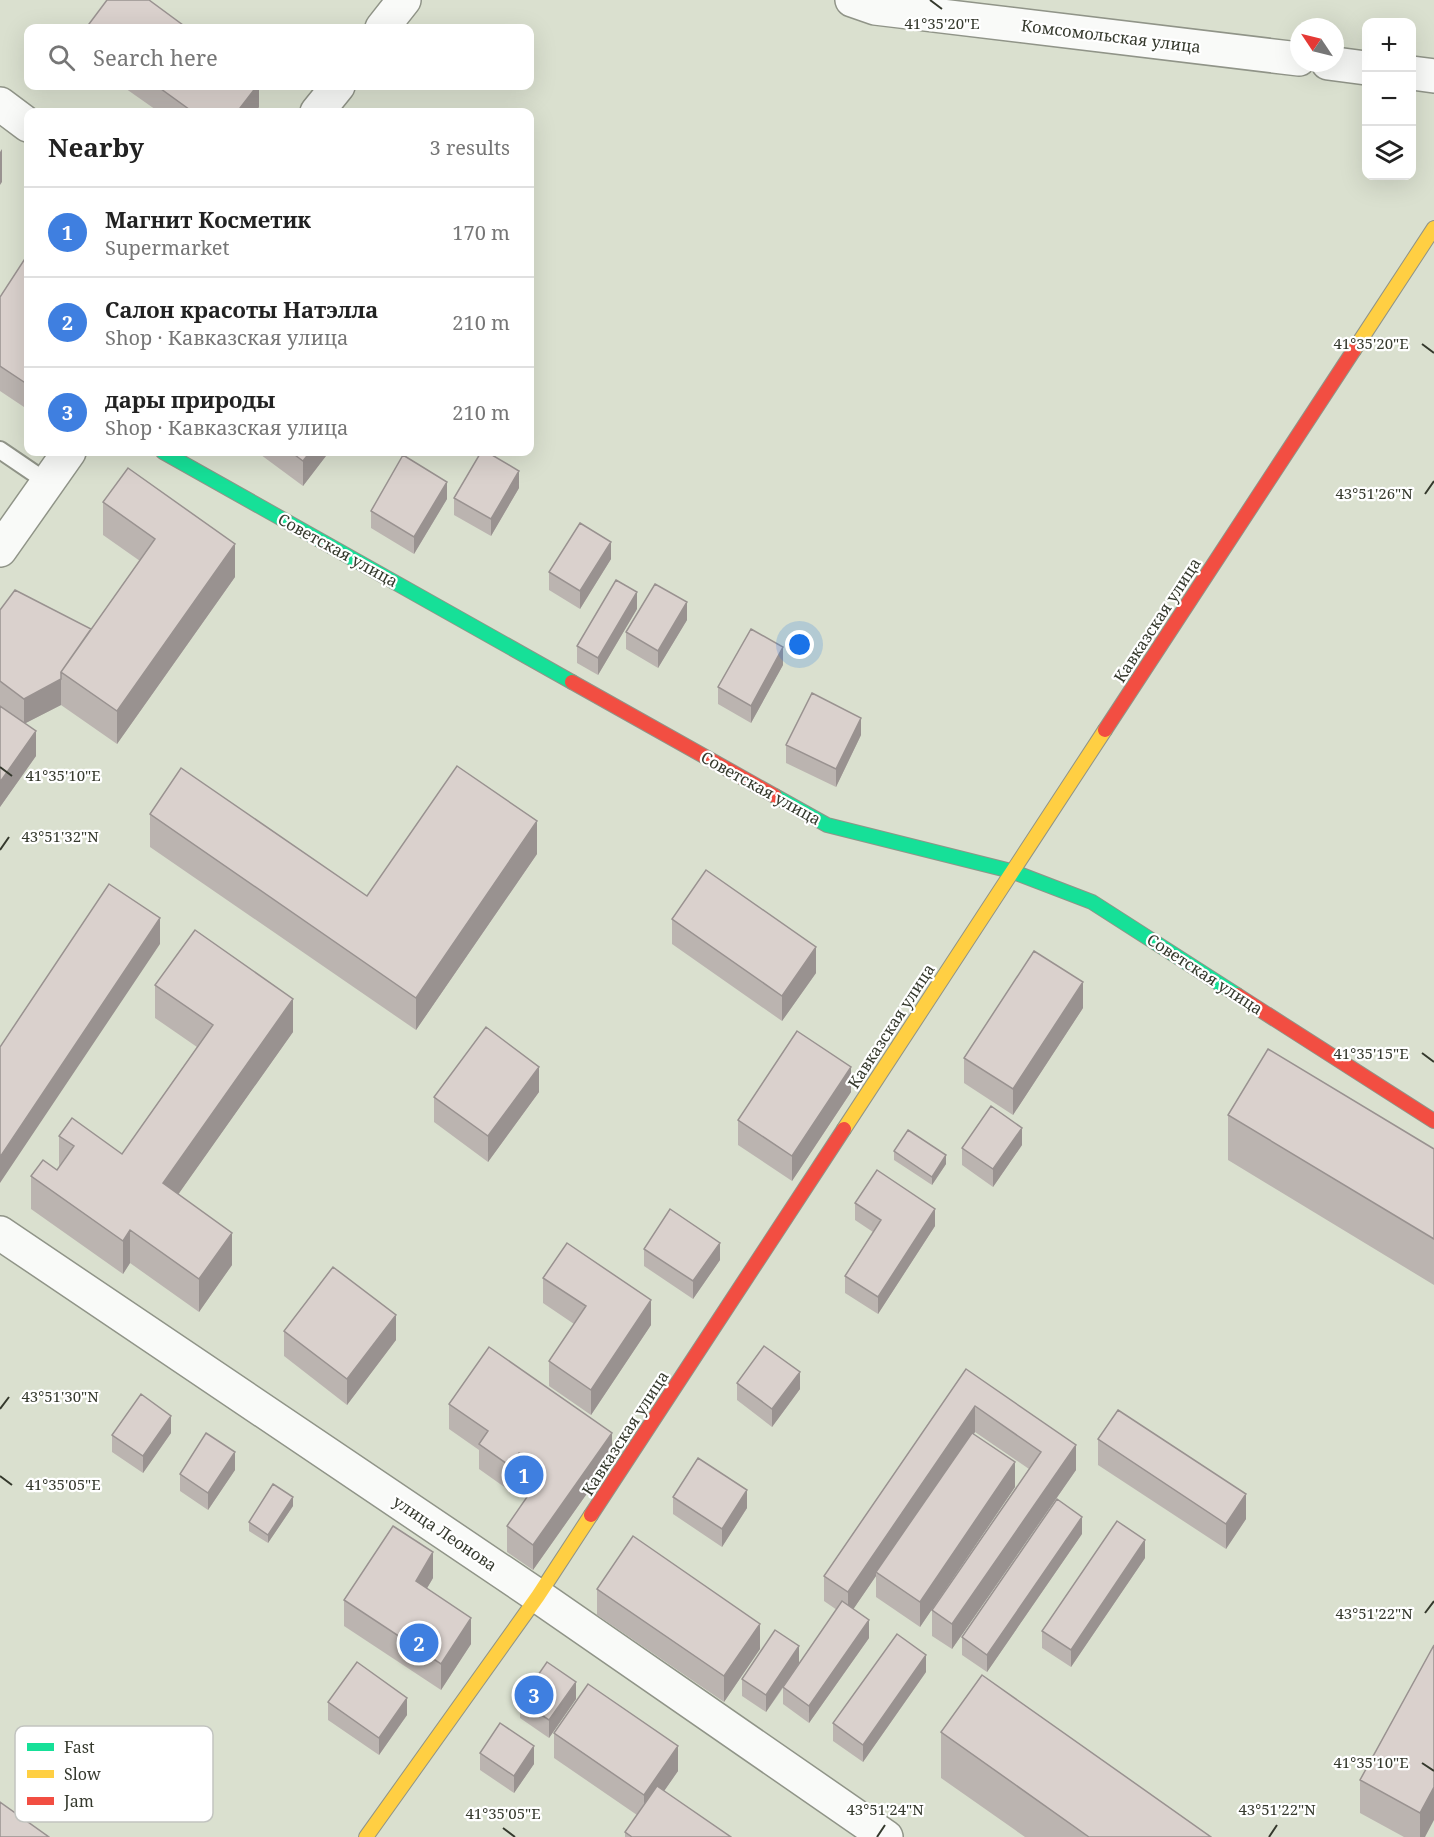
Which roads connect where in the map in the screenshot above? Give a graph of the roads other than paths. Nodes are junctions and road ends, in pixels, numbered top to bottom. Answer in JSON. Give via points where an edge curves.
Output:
{"nodes":[{"id":1,"x":404,"y":0,"type":"edge"},
{"id":2,"x":852,"y":0,"type":"edge"},
{"id":3,"x":385,"y":24,"type":"edge"},
{"id":4,"x":1290,"y":58,"type":"edge"},
{"id":5,"x":1344,"y":65,"type":"edge"},
{"id":6,"x":1362,"y":67,"type":"edge"},
{"id":7,"x":1416,"y":74,"type":"edge"},
{"id":8,"x":1434,"y":76,"type":"edge"},
{"id":9,"x":335,"y":90,"type":"edge"},
{"id":10,"x":0,"y":104,"type":"edge"},
{"id":11,"x":320,"y":108,"type":"edge"},
{"id":12,"x":24,"y":122,"type":"edge"},
{"id":13,"x":1434,"y":228,"type":"edge"},
{"id":14,"x":0,"y":450,"type":"edge"},
{"id":15,"x":66,"y":456,"type":"edge"},
{"id":16,"x":170,"y":456,"type":"edge"},
{"id":17,"x":47,"y":482,"type":"junction"},
{"id":18,"x":0,"y":550,"type":"edge"},
{"id":19,"x":1011,"y":871,"type":"junction"},
{"id":20,"x":1434,"y":1121,"type":"edge"},
{"id":21,"x":0,"y":1233,"type":"edge"},
{"id":22,"x":538,"y":1596,"type":"junction"},
{"id":23,"x":366,"y":1837,"type":"edge"},
{"id":24,"x":886,"y":1837,"type":"edge"}],
"edges":[{"from":1,"to":3,"type":"street"},
{"from":2,"to":4,"type":"street","name":"Комсомольская улица","via":[[875,8]]},
{"from":5,"to":6,"type":"street"},
{"from":7,"to":8,"type":"street"},
{"from":9,"to":11,"type":"street"},
{"from":10,"to":12,"type":"street"},
{"from":13,"to":19,"type":"street","name":"Кавказская улица"},
{"from":14,"to":17,"type":"lane"},
{"from":15,"to":17,"type":"street"},
{"from":16,"to":19,"type":"street","name":"Советская улица","via":[[827,825]]},
{"from":17,"to":18,"type":"street"},
{"from":19,"to":20,"type":"street","name":"Советская улица","via":[[1092,902]]},
{"from":19,"to":22,"type":"street","name":"Кавказская улица"},
{"from":21,"to":22,"type":"street","name":"улица Леонова"},
{"from":22,"to":23,"type":"street","name":"Кавказская улица"},
{"from":22,"to":24,"type":"street","name":"улица Леонова"}]}
